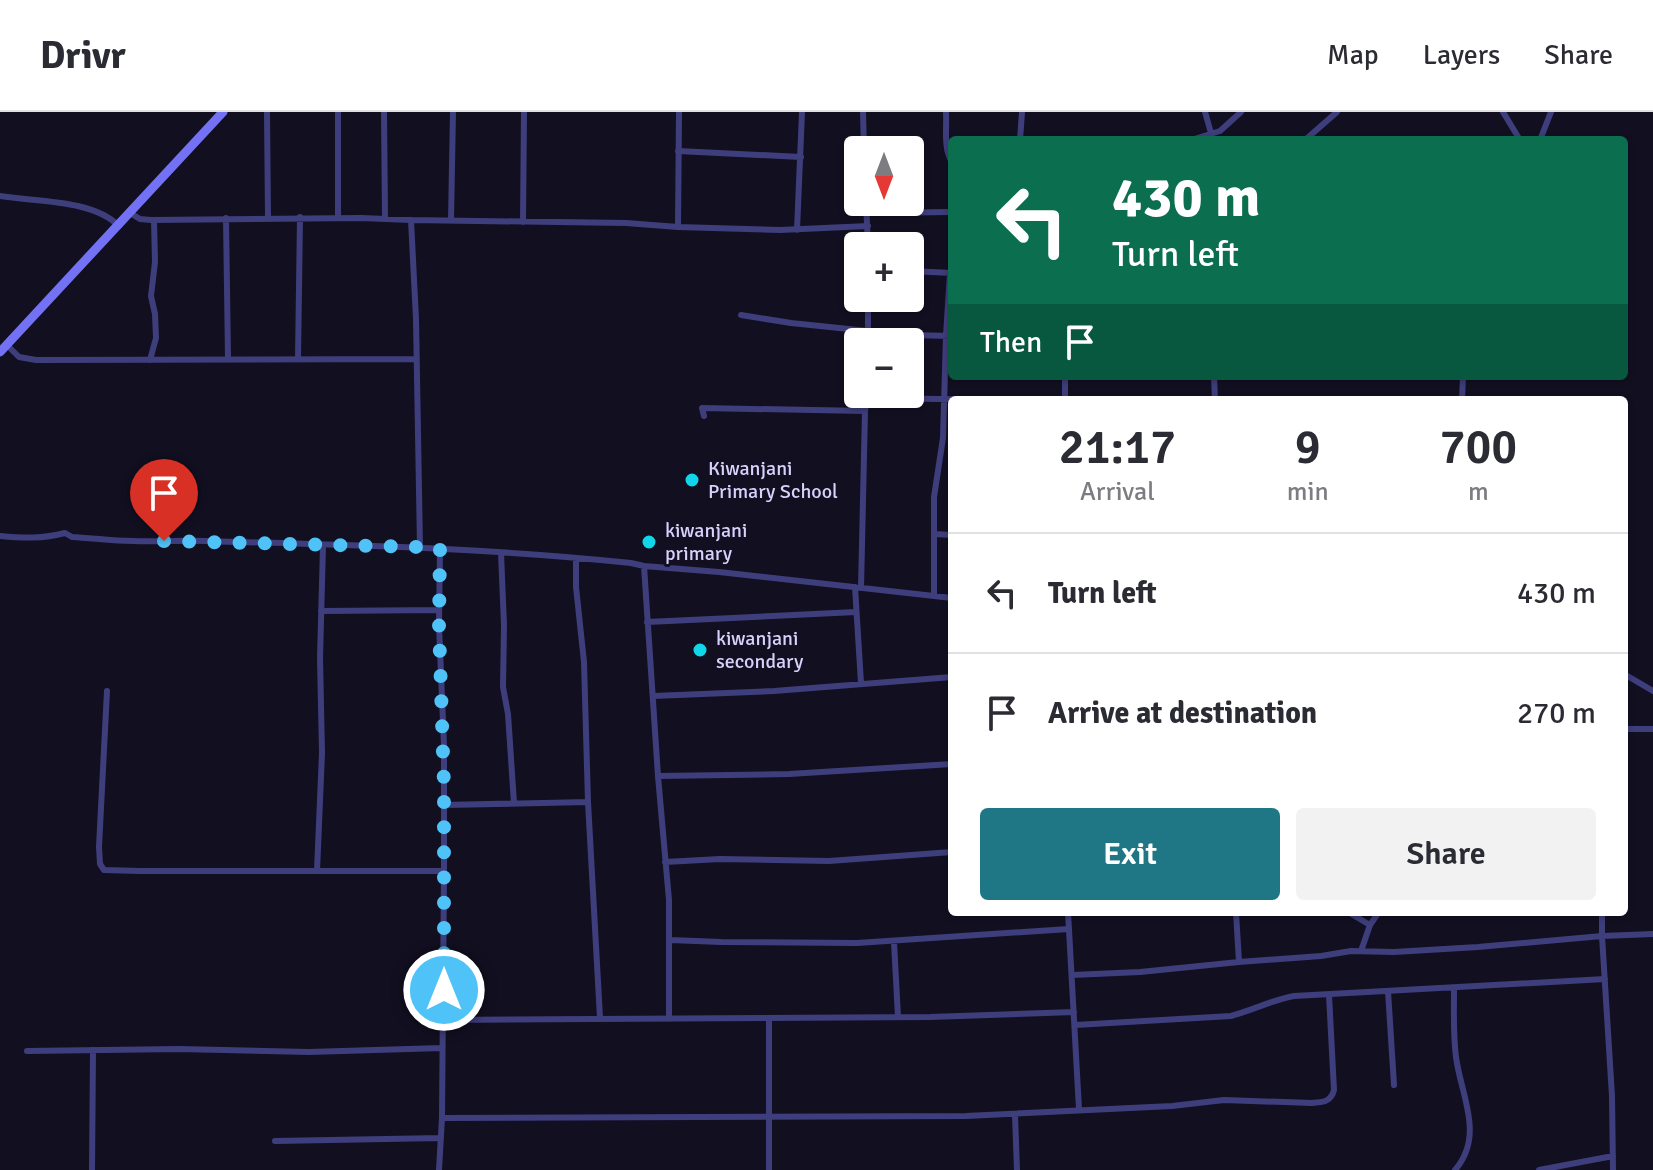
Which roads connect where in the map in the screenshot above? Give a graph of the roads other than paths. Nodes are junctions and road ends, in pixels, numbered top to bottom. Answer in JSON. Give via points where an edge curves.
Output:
{"nodes":[{"id":1,"x":223,"y":112,"type":"edge"},
{"id":2,"x":267,"y":112,"type":"edge"},
{"id":3,"x":338,"y":112,"type":"edge"},
{"id":4,"x":384,"y":112,"type":"edge"},
{"id":5,"x":453,"y":112,"type":"edge"},
{"id":6,"x":524,"y":112,"type":"edge"},
{"id":7,"x":679,"y":112,"type":"edge"},
{"id":8,"x":802,"y":112,"type":"edge"},
{"id":9,"x":863,"y":112,"type":"edge"},
{"id":10,"x":946,"y":112,"type":"edge"},
{"id":11,"x":1022,"y":112,"type":"edge"},
{"id":12,"x":1205,"y":112,"type":"edge"},
{"id":13,"x":1241,"y":112,"type":"edge"},
{"id":14,"x":1337,"y":112,"type":"edge"},
{"id":15,"x":1503,"y":112,"type":"edge"},
{"id":16,"x":1551,"y":112,"type":"edge"},
{"id":17,"x":864,"y":136,"type":"edge"},
{"id":18,"x":1020,"y":136,"type":"edge"},
{"id":19,"x":1212,"y":136,"type":"edge"},
{"id":20,"x":1213,"y":136,"type":"edge"},
{"id":21,"x":1310,"y":136,"type":"edge"},
{"id":22,"x":1518,"y":136,"type":"edge"},
{"id":23,"x":1542,"y":136,"type":"edge"},
{"id":24,"x":678,"y":151,"type":"junction"},
{"id":25,"x":948,"y":153,"type":"edge"},
{"id":26,"x":801,"y":157,"type":"junction"},
{"id":27,"x":0,"y":196,"type":"edge"},
{"id":28,"x":924,"y":212,"type":"edge"},
{"id":29,"x":948,"y":212,"type":"edge"},
{"id":30,"x":130,"y":213,"type":"junction"},
{"id":31,"x":867,"y":216,"type":"edge"},
{"id":32,"x":268,"y":217,"type":"junction"},
{"id":33,"x":300,"y":217,"type":"junction"},
{"id":34,"x":338,"y":217,"type":"junction"},
{"id":35,"x":226,"y":218,"type":"junction"},
{"id":36,"x":385,"y":218,"type":"junction"},
{"id":37,"x":154,"y":220,"type":"junction"},
{"id":38,"x":411,"y":220,"type":"junction"},
{"id":39,"x":451,"y":220,"type":"junction"},
{"id":40,"x":523,"y":222,"type":"junction"},
{"id":41,"x":119,"y":226,"type":"junction"},
{"id":42,"x":868,"y":226,"type":"junction"},
{"id":43,"x":678,"y":227,"type":"junction"},
{"id":44,"x":797,"y":230,"type":"junction"},
{"id":45,"x":868,"y":232,"type":"edge"},
{"id":46,"x":924,"y":272,"type":"edge"},
{"id":47,"x":948,"y":273,"type":"edge"},
{"id":48,"x":741,"y":315,"type":"dead end"},
{"id":49,"x":844,"y":332,"type":"edge"},
{"id":50,"x":924,"y":336,"type":"edge"},
{"id":51,"x":948,"y":336,"type":"edge"},
{"id":52,"x":948,"y":348,"type":"edge"},
{"id":53,"x":3,"y":349,"type":"edge"},
{"id":54,"x":228,"y":358,"type":"junction"},
{"id":55,"x":298,"y":359,"type":"junction"},
{"id":56,"x":416,"y":359,"type":"junction"},
{"id":57,"x":150,"y":360,"type":"junction"},
{"id":58,"x":924,"y":397,"type":"edge"},
{"id":59,"x":944,"y":398,"type":"junction"},
{"id":60,"x":948,"y":398,"type":"edge"},
{"id":61,"x":866,"y":408,"type":"edge"},
{"id":62,"x":865,"y":411,"type":"junction"},
{"id":63,"x":704,"y":416,"type":"dead end"},
{"id":64,"x":934,"y":534,"type":"junction"},
{"id":65,"x":948,"y":535,"type":"edge"},
{"id":66,"x":0,"y":536,"type":"edge"},
{"id":67,"x":323,"y":546,"type":"junction"},
{"id":68,"x":420,"y":547,"type":"junction"},
{"id":69,"x":440,"y":549,"type":"junction"},
{"id":70,"x":501,"y":553,"type":"junction"},
{"id":71,"x":576,"y":558,"type":"junction"},
{"id":72,"x":644,"y":566,"type":"junction"},
{"id":73,"x":858,"y":587,"type":"junction"},
{"id":74,"x":934,"y":596,"type":"junction"},
{"id":75,"x":948,"y":598,"type":"edge"},
{"id":76,"x":439,"y":610,"type":"junction"},
{"id":77,"x":321,"y":611,"type":"junction"},
{"id":78,"x":856,"y":612,"type":"junction"},
{"id":79,"x":647,"y":622,"type":"junction"},
{"id":80,"x":1628,"y":676,"type":"edge"},
{"id":81,"x":948,"y":677,"type":"edge"},
{"id":82,"x":861,"y":683,"type":"junction"},
{"id":83,"x":107,"y":691,"type":"dead end"},
{"id":84,"x":1653,"y":691,"type":"edge"},
{"id":85,"x":653,"y":696,"type":"junction"},
{"id":86,"x":1628,"y":729,"type":"edge"},
{"id":87,"x":1653,"y":729,"type":"edge"},
{"id":88,"x":948,"y":764,"type":"edge"},
{"id":89,"x":658,"y":776,"type":"junction"},
{"id":90,"x":588,"y":802,"type":"junction"},
{"id":91,"x":514,"y":803,"type":"junction"},
{"id":92,"x":444,"y":805,"type":"junction"},
{"id":93,"x":948,"y":852,"type":"edge"},
{"id":94,"x":665,"y":862,"type":"junction"},
{"id":95,"x":317,"y":871,"type":"junction"},
{"id":96,"x":444,"y":871,"type":"junction"},
{"id":97,"x":1068,"y":916,"type":"edge"},
{"id":98,"x":1236,"y":916,"type":"edge"},
{"id":99,"x":1355,"y":916,"type":"edge"},
{"id":100,"x":1376,"y":916,"type":"edge"},
{"id":101,"x":1602,"y":916,"type":"edge"},
{"id":102,"x":1370,"y":925,"type":"junction"},
{"id":103,"x":1069,"y":929,"type":"junction"},
{"id":104,"x":1653,"y":934,"type":"edge"},
{"id":105,"x":1602,"y":936,"type":"junction"},
{"id":106,"x":670,"y":940,"type":"junction"},
{"id":107,"x":894,"y":942,"type":"junction"},
{"id":108,"x":1361,"y":951,"type":"junction"},
{"id":109,"x":1239,"y":962,"type":"junction"},
{"id":110,"x":1072,"y":975,"type":"junction"},
{"id":111,"x":1605,"y":979,"type":"junction"},
{"id":112,"x":1454,"y":988,"type":"junction"},
{"id":113,"x":1388,"y":991,"type":"junction"},
{"id":114,"x":1329,"y":995,"type":"junction"},
{"id":115,"x":1074,"y":1012,"type":"junction"},
{"id":116,"x":898,"y":1017,"type":"junction"},
{"id":117,"x":600,"y":1018,"type":"junction"},
{"id":118,"x":669,"y":1019,"type":"junction"},
{"id":119,"x":769,"y":1019,"type":"junction"},
{"id":120,"x":443,"y":1020,"type":"junction"},
{"id":121,"x":1075,"y":1025,"type":"junction"},
{"id":122,"x":442,"y":1048,"type":"junction"},
{"id":123,"x":93,"y":1050,"type":"junction"},
{"id":124,"x":27,"y":1051,"type":"dead end"},
{"id":125,"x":1394,"y":1085,"type":"dead end"},
{"id":126,"x":1079,"y":1109,"type":"junction"},
{"id":127,"x":1015,"y":1115,"type":"junction"},
{"id":128,"x":770,"y":1117,"type":"junction"},
{"id":129,"x":442,"y":1118,"type":"junction"},
{"id":130,"x":441,"y":1138,"type":"junction"},
{"id":131,"x":275,"y":1141,"type":"dead end"},
{"id":132,"x":1613,"y":1156,"type":"junction"},
{"id":133,"x":92,"y":1170,"type":"edge"},
{"id":134,"x":439,"y":1170,"type":"edge"},
{"id":135,"x":769,"y":1170,"type":"edge"},
{"id":136,"x":1017,"y":1170,"type":"edge"},
{"id":137,"x":1455,"y":1170,"type":"edge"},
{"id":138,"x":1539,"y":1170,"type":"edge"},
{"id":139,"x":1613,"y":1170,"type":"edge"}],
"edges":[{"from":1,"to":30,"type":"street"},
{"from":2,"to":32,"type":"street"},
{"from":3,"to":34,"type":"street"},
{"from":4,"to":36,"type":"street"},
{"from":5,"to":39,"type":"street"},
{"from":6,"to":40,"type":"street"},
{"from":7,"to":24,"type":"street"},
{"from":8,"to":26,"type":"street"},
{"from":9,"to":17,"type":"street"},
{"from":10,"to":25,"type":"street"},
{"from":11,"to":18,"type":"street"},
{"from":12,"to":19,"type":"street"},
{"from":13,"to":20,"type":"street"},
{"from":14,"to":21,"type":"street"},
{"from":15,"to":22,"type":"street"},
{"from":16,"to":23,"type":"street"},
{"from":24,"to":26,"type":"street"},
{"from":24,"to":43,"type":"street"},
{"from":26,"to":44,"type":"street"},
{"from":27,"to":41,"type":"street","via":[[73,205]]},
{"from":28,"to":29,"type":"street"},
{"from":30,"to":37,"type":"street"},
{"from":30,"to":41,"type":"street"},
{"from":31,"to":42,"type":"street"},
{"from":32,"to":33,"type":"street"},
{"from":32,"to":35,"type":"street"},
{"from":33,"to":34,"type":"street"},
{"from":33,"to":55,"type":"street"},
{"from":34,"to":36,"type":"street"},
{"from":35,"to":37,"type":"street"},
{"from":35,"to":54,"type":"street"},
{"from":36,"to":38,"type":"street"},
{"from":37,"to":57,"type":"street","via":[[151,296],[156,338]]},
{"from":38,"to":39,"type":"street"},
{"from":38,"to":56,"type":"street"},
{"from":39,"to":40,"type":"street"},
{"from":40,"to":43,"type":"street"},
{"from":41,"to":53,"type":"street"},
{"from":42,"to":44,"type":"street"},
{"from":42,"to":45,"type":"street"},
{"from":43,"to":44,"type":"street"},
{"from":46,"to":47,"type":"street"},
{"from":48,"to":49,"type":"street"},
{"from":50,"to":51,"type":"street"},
{"from":52,"to":59,"type":"street"},
{"from":53,"to":57,"type":"street","via":[[26,359]]},
{"from":54,"to":55,"type":"street"},
{"from":54,"to":57,"type":"street"},
{"from":55,"to":56,"type":"street"},
{"from":56,"to":68,"type":"street"},
{"from":58,"to":59,"type":"street"},
{"from":59,"to":60,"type":"street"},
{"from":59,"to":64,"type":"street"},
{"from":61,"to":62,"type":"street"},
{"from":62,"to":63,"type":"street","via":[[702,408]]},
{"from":62,"to":73,"type":"street"},
{"from":64,"to":65,"type":"street"},
{"from":64,"to":74,"type":"street"},
{"from":66,"to":67,"type":"street","via":[[65,533],[132,541]]},
{"from":67,"to":68,"type":"street"},
{"from":67,"to":77,"type":"street"},
{"from":68,"to":69,"type":"street"},
{"from":69,"to":70,"type":"street"},
{"from":69,"to":76,"type":"street"},
{"from":70,"to":71,"type":"street"},
{"from":70,"to":91,"type":"street","via":[[503,687]]},
{"from":71,"to":72,"type":"street"},
{"from":71,"to":90,"type":"street"},
{"from":72,"to":73,"type":"street"},
{"from":72,"to":79,"type":"street"},
{"from":73,"to":74,"type":"street"},
{"from":73,"to":78,"type":"street"},
{"from":74,"to":75,"type":"street"},
{"from":76,"to":77,"type":"street"},
{"from":76,"to":92,"type":"street"},
{"from":77,"to":95,"type":"street"},
{"from":78,"to":79,"type":"street"},
{"from":78,"to":82,"type":"street"},
{"from":79,"to":85,"type":"street"},
{"from":80,"to":84,"type":"street"},
{"from":81,"to":82,"type":"street"},
{"from":82,"to":85,"type":"street"},
{"from":83,"to":95,"type":"street","via":[[102,868]]},
{"from":85,"to":89,"type":"street"},
{"from":86,"to":87,"type":"street"},
{"from":88,"to":89,"type":"street"},
{"from":89,"to":94,"type":"street"},
{"from":90,"to":91,"type":"street"},
{"from":90,"to":117,"type":"street"},
{"from":91,"to":92,"type":"street"},
{"from":92,"to":96,"type":"street"},
{"from":93,"to":94,"type":"street","via":[[829,861]]},
{"from":94,"to":106,"type":"street"},
{"from":95,"to":96,"type":"street"},
{"from":96,"to":120,"type":"street"},
{"from":97,"to":103,"type":"street"},
{"from":98,"to":109,"type":"street"},
{"from":99,"to":102,"type":"street"},
{"from":100,"to":102,"type":"street"},
{"from":101,"to":105,"type":"street"},
{"from":102,"to":108,"type":"street"},
{"from":103,"to":107,"type":"street"},
{"from":103,"to":110,"type":"street"},
{"from":104,"to":105,"type":"street"},
{"from":105,"to":108,"type":"street"},
{"from":105,"to":111,"type":"street"},
{"from":106,"to":107,"type":"street"},
{"from":106,"to":118,"type":"street"},
{"from":107,"to":116,"type":"street"},
{"from":108,"to":109,"type":"street"},
{"from":109,"to":110,"type":"street"},
{"from":110,"to":115,"type":"street"},
{"from":111,"to":112,"type":"street"},
{"from":111,"to":132,"type":"street"},
{"from":112,"to":113,"type":"street"},
{"from":112,"to":137,"type":"street","via":[[1456,1058],[1471,1132]]},
{"from":113,"to":114,"type":"street"},
{"from":113,"to":125,"type":"street"},
{"from":114,"to":121,"type":"street","via":[[1283,998],[1218,1018]]},
{"from":114,"to":126,"type":"street","via":[[1334,1090],[1325,1101],[1224,1100]]},
{"from":115,"to":116,"type":"street"},
{"from":115,"to":121,"type":"street"},
{"from":116,"to":119,"type":"street"},
{"from":117,"to":118,"type":"street"},
{"from":117,"to":120,"type":"street"},
{"from":118,"to":119,"type":"street"},
{"from":119,"to":128,"type":"street"},
{"from":120,"to":122,"type":"street"},
{"from":121,"to":126,"type":"street"},
{"from":122,"to":123,"type":"street"},
{"from":122,"to":129,"type":"street"},
{"from":123,"to":124,"type":"street"},
{"from":123,"to":133,"type":"street"},
{"from":126,"to":127,"type":"street"},
{"from":127,"to":128,"type":"street"},
{"from":127,"to":136,"type":"street"},
{"from":128,"to":129,"type":"street"},
{"from":128,"to":135,"type":"street"},
{"from":129,"to":130,"type":"street"},
{"from":130,"to":131,"type":"street"},
{"from":130,"to":134,"type":"street"},
{"from":132,"to":138,"type":"street"},
{"from":132,"to":139,"type":"street"}]}
